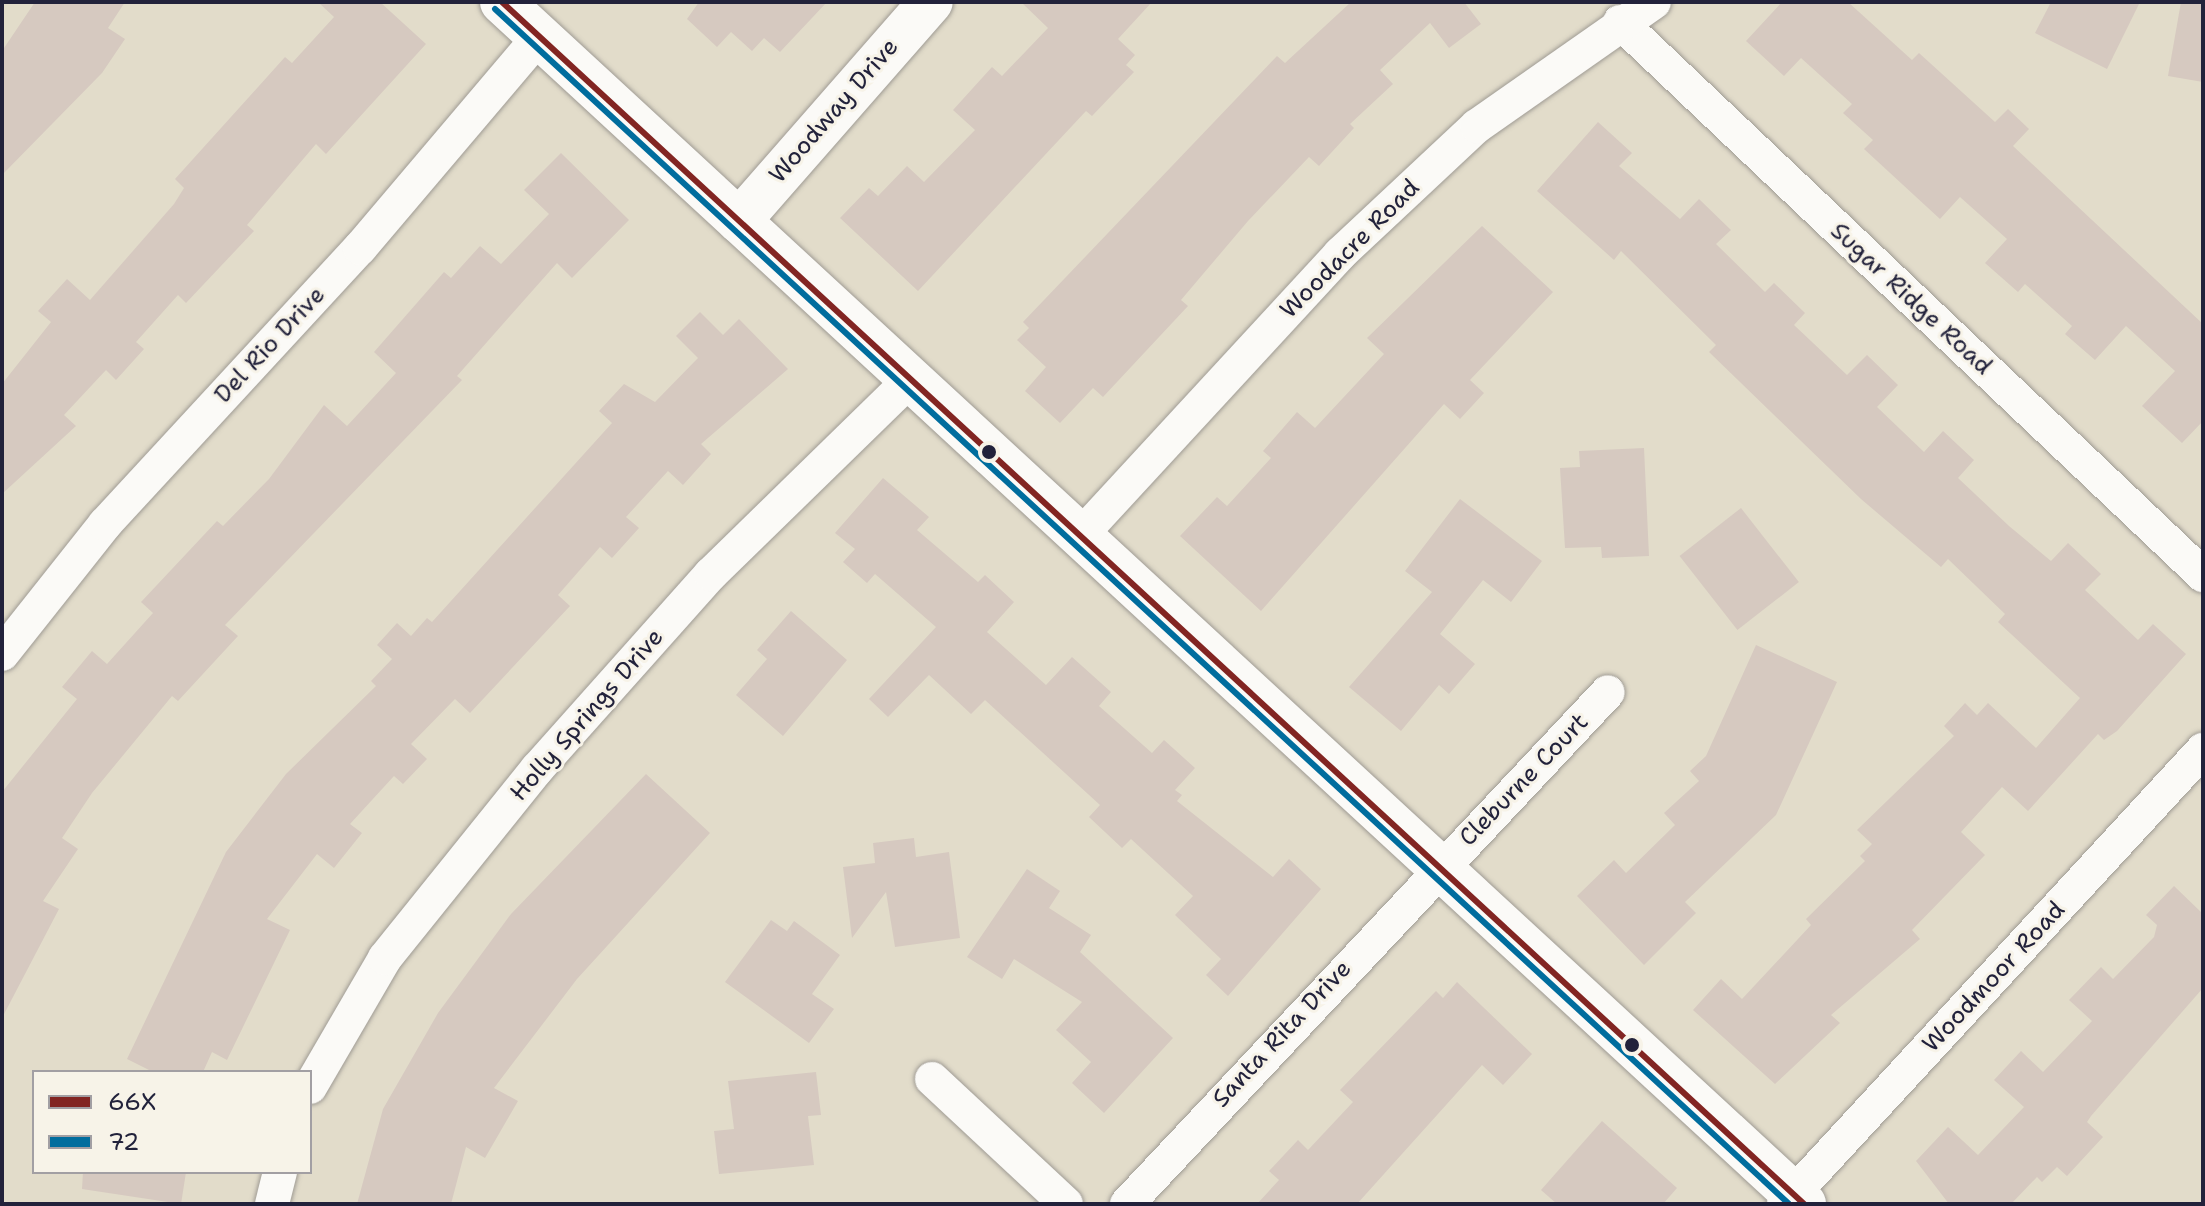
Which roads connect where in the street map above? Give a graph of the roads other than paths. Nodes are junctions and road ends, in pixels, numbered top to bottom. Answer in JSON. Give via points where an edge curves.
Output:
{"nodes":[{"id":1,"x":502,"y":2,"type":"edge"},
{"id":2,"x":1654,"y":2,"type":"edge"},
{"id":3,"x":923,"y":4,"type":"edge"},
{"id":4,"x":1620,"y":22,"type":"junction"},
{"id":5,"x":539,"y":37,"type":"junction"},
{"id":6,"x":739,"y":221,"type":"junction"},
{"id":7,"x":910,"y":380,"type":"junction"},
{"id":8,"x":1080,"y":536,"type":"junction"},
{"id":9,"x":2203,"y":575,"type":"edge"},
{"id":10,"x":2,"y":654,"type":"edge"},
{"id":11,"x":1608,"y":692,"type":"dead end"},
{"id":12,"x":2203,"y":750,"type":"edge"},
{"id":13,"x":1440,"y":868,"type":"junction"},
{"id":14,"x":932,"y":1079,"type":"dead end"},
{"id":15,"x":312,"y":1084,"type":"edge"},
{"id":16,"x":280,"y":1174,"type":"edge"},
{"id":17,"x":1794,"y":1201,"type":"edge"},
{"id":18,"x":272,"y":1204,"type":"edge"},
{"id":19,"x":1066,"y":1204,"type":"edge"},
{"id":20,"x":1127,"y":1204,"type":"edge"}],
"edges":[{"from":1,"to":5,"type":"street"},
{"from":2,"to":4,"type":"street","name":"Woodacre Road"},
{"from":3,"to":6,"type":"street","name":"Woodway Drive"},
{"from":4,"to":8,"type":"street","name":"Woodacre Road","via":[[1477,126],[1340,254]]},
{"from":4,"to":9,"type":"street","name":"Sugar Ridge Road"},
{"from":5,"to":6,"type":"street"},
{"from":5,"to":10,"type":"street","name":"Del Rio Drive","via":[[360,248],[105,524]]},
{"from":6,"to":7,"type":"street"},
{"from":7,"to":8,"type":"street"},
{"from":7,"to":15,"type":"street","name":"Holly Springs Drive","via":[[711,574],[537,769],[385,958]]},
{"from":8,"to":13,"type":"street"},
{"from":11,"to":13,"type":"street","name":"Cleburne Court"},
{"from":12,"to":17,"type":"street","name":"Woodmoor Road"},
{"from":13,"to":17,"type":"street"},
{"from":13,"to":20,"type":"street","name":"Santa Rita Drive"},
{"from":14,"to":19,"type":"street"},
{"from":16,"to":18,"type":"street"}]}
